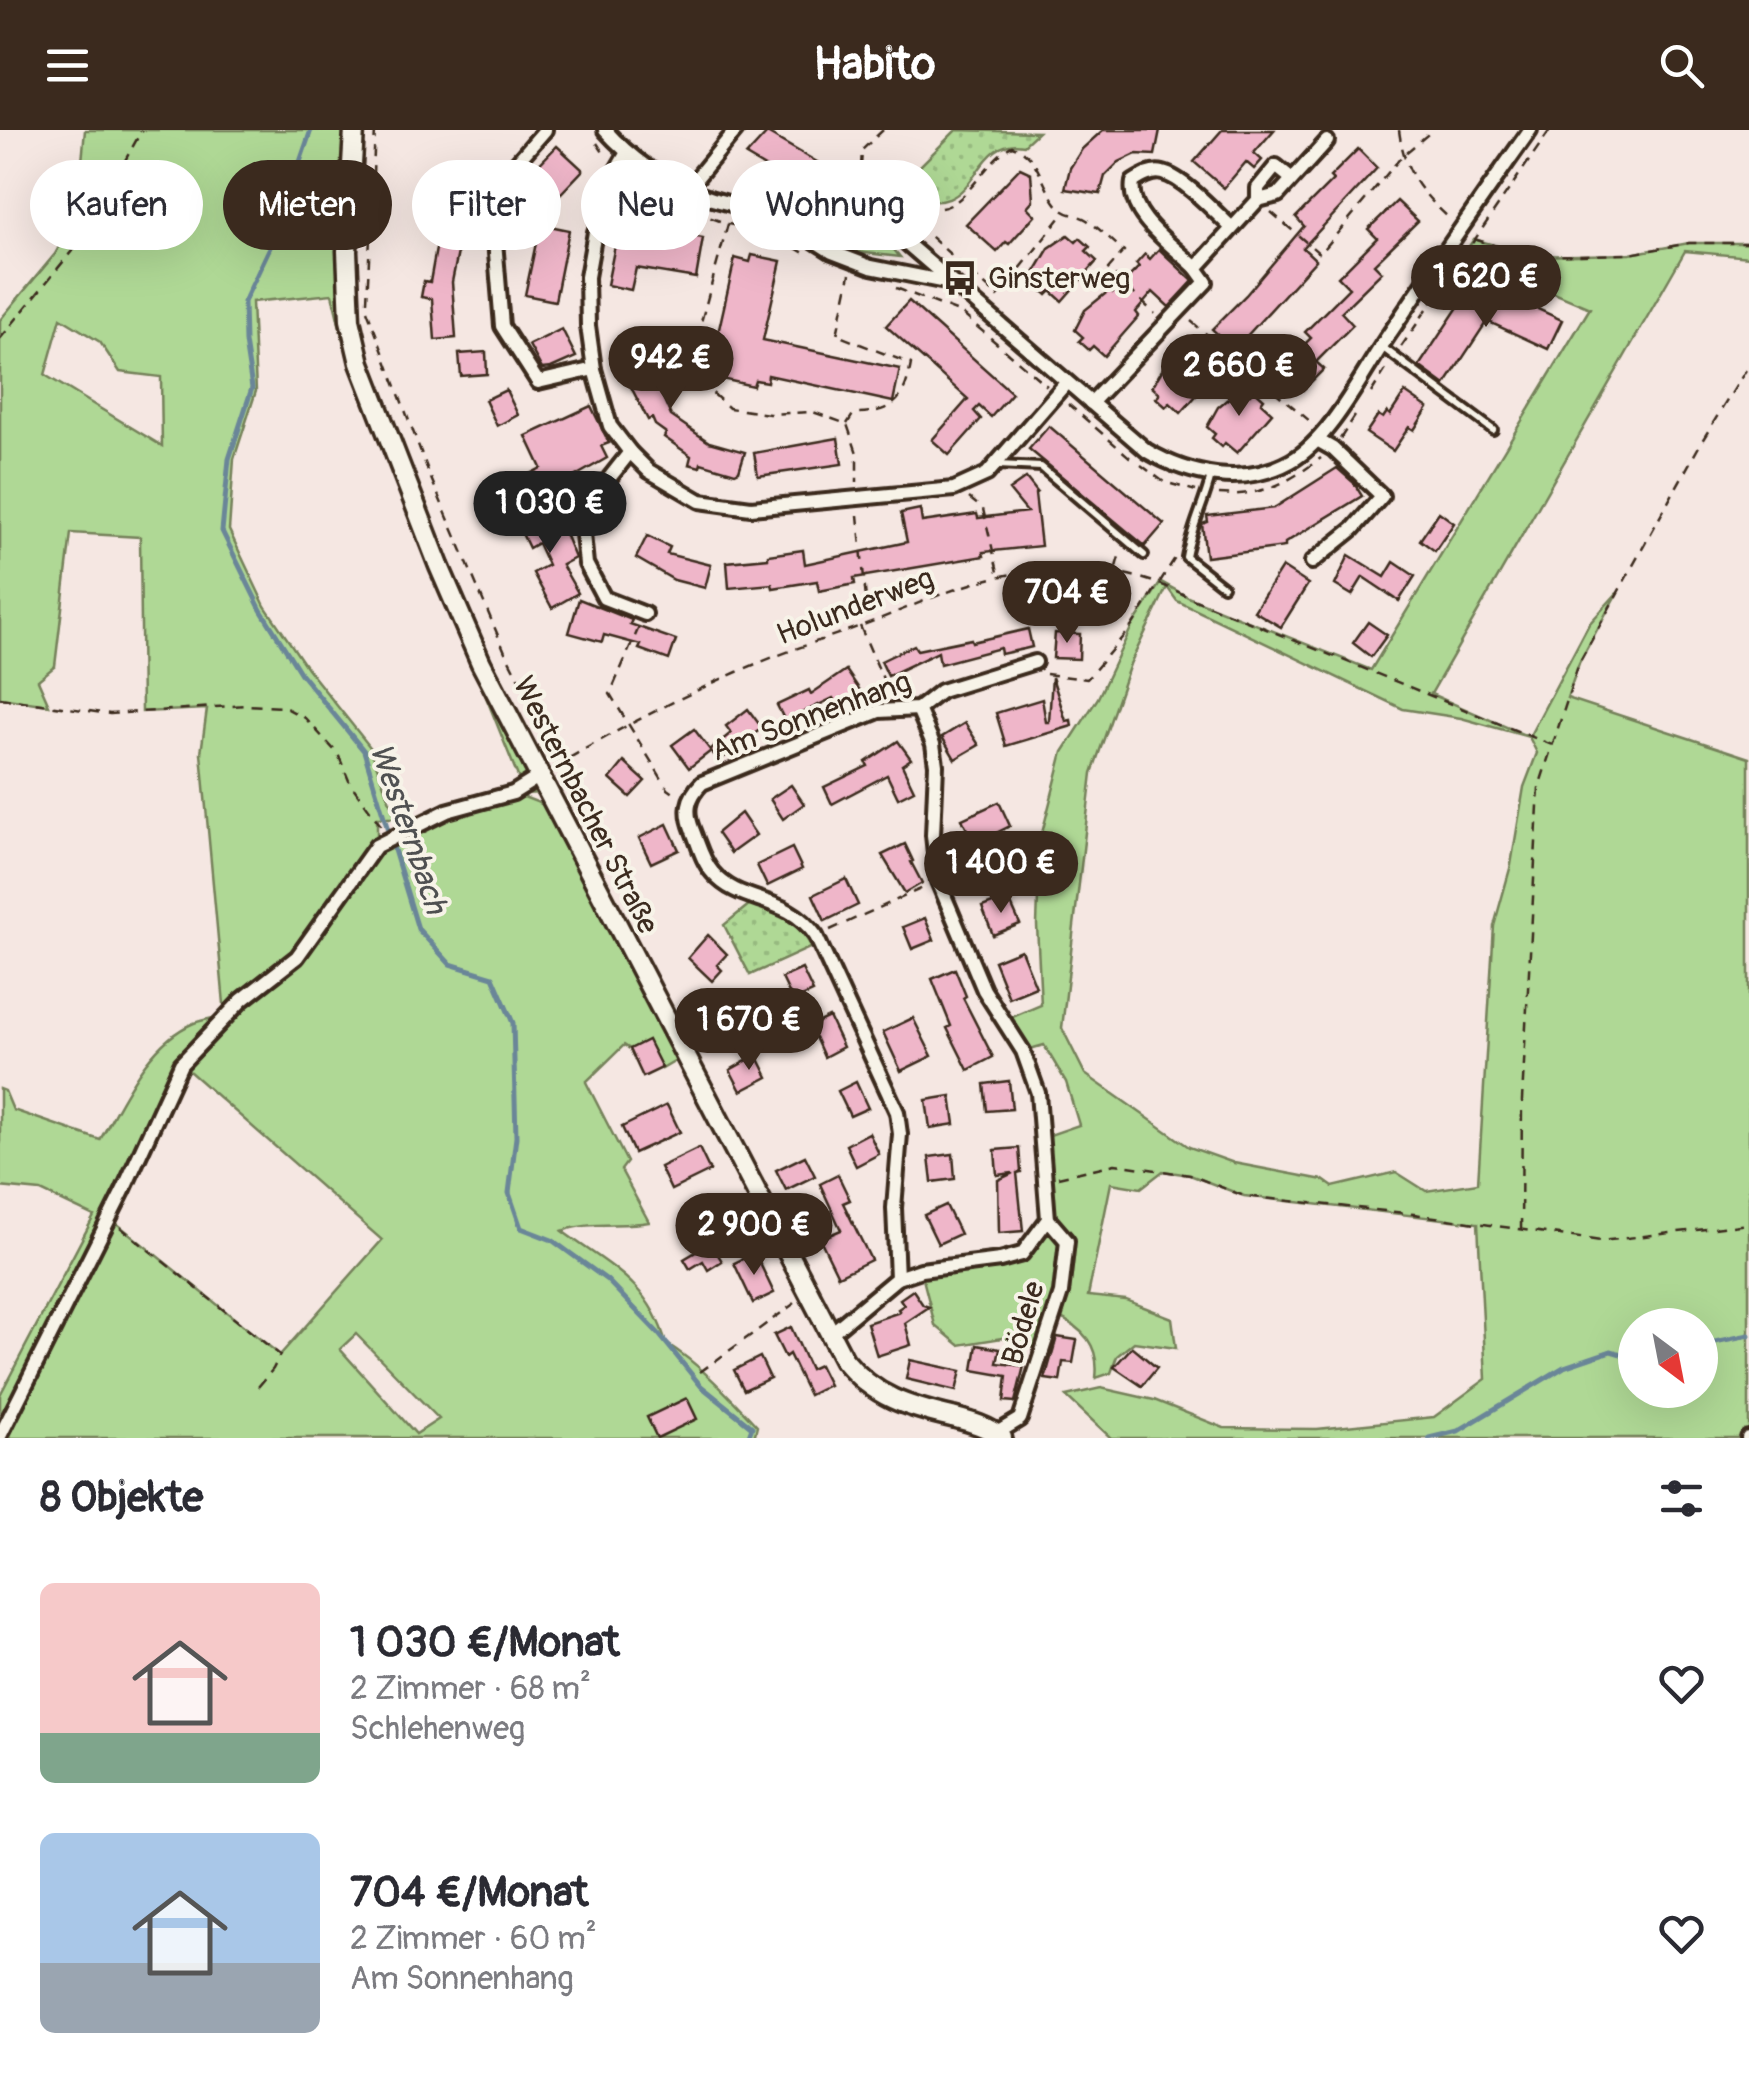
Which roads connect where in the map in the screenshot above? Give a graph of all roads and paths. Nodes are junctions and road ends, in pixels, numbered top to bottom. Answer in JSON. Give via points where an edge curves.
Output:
{"nodes":[{"id":1,"x":142,"y":130,"type":"edge"},
{"id":2,"x":354,"y":130,"type":"edge"},
{"id":3,"x":376,"y":130,"type":"edge"},
{"id":4,"x":545,"y":130,"type":"edge"},
{"id":5,"x":606,"y":130,"type":"edge"},
{"id":6,"x":736,"y":130,"type":"edge"},
{"id":7,"x":883,"y":130,"type":"edge"},
{"id":8,"x":1399,"y":130,"type":"edge"},
{"id":9,"x":1434,"y":130,"type":"edge"},
{"id":10,"x":1530,"y":130,"type":"edge"},
{"id":11,"x":1550,"y":130,"type":"edge"},
{"id":12,"x":590,"y":134,"type":"dead end"},
{"id":13,"x":1327,"y":141,"type":"dead end"},
{"id":14,"x":626,"y":154,"type":"junction"},
{"id":15,"x":1402,"y":156,"type":"junction"},
{"id":16,"x":609,"y":160,"type":"edge"},
{"id":17,"x":622,"y":160,"type":"edge"},
{"id":18,"x":634,"y":160,"type":"edge"},
{"id":19,"x":710,"y":161,"type":"edge"},
{"id":20,"x":1292,"y":180,"type":"junction"},
{"id":21,"x":1258,"y":200,"type":"junction"},
{"id":22,"x":1064,"y":212,"type":"junction"},
{"id":23,"x":710,"y":217,"type":"edge"},
{"id":24,"x":728,"y":224,"type":"junction"},
{"id":25,"x":1232,"y":228,"type":"junction"},
{"id":26,"x":1463,"y":229,"type":"junction"},
{"id":27,"x":1474,"y":239,"type":"junction"},
{"id":28,"x":1749,"y":243,"type":"edge"},
{"id":29,"x":940,"y":246,"type":"edge"},
{"id":30,"x":592,"y":250,"type":"edge"},
{"id":31,"x":829,"y":250,"type":"edge"},
{"id":32,"x":856,"y":250,"type":"edge"},
{"id":33,"x":915,"y":250,"type":"edge"},
{"id":34,"x":818,"y":260,"type":"dead end"},
{"id":35,"x":853,"y":260,"type":"junction"},
{"id":36,"x":1196,"y":268,"type":"junction"},
{"id":37,"x":953,"y":283,"type":"junction"},
{"id":38,"x":896,"y":288,"type":"dead end"},
{"id":39,"x":1179,"y":311,"type":"junction"},
{"id":40,"x":1166,"y":325,"type":"junction"},
{"id":41,"x":0,"y":339,"type":"edge"},
{"id":42,"x":1381,"y":346,"type":"junction"},
{"id":43,"x":1395,"y":356,"type":"junction"},
{"id":44,"x":1749,"y":365,"type":"edge"},
{"id":45,"x":594,"y":369,"type":"junction"},
{"id":46,"x":1061,"y":388,"type":"junction"},
{"id":47,"x":1091,"y":403,"type":"junction"},
{"id":48,"x":847,"y":424,"type":"junction"},
{"id":49,"x":1492,"y":430,"type":"dead end"},
{"id":50,"x":1319,"y":442,"type":"junction"},
{"id":51,"x":1333,"y":449,"type":"junction"},
{"id":52,"x":630,"y":452,"type":"junction"},
{"id":53,"x":997,"y":465,"type":"junction"},
{"id":54,"x":1212,"y":475,"type":"junction"},
{"id":55,"x":963,"y":486,"type":"junction"},
{"id":56,"x":1207,"y":494,"type":"junction"},
{"id":57,"x":857,"y":500,"type":"junction"},
{"id":58,"x":1124,"y":538,"type":"junction"},
{"id":59,"x":1144,"y":555,"type":"dead end"},
{"id":60,"x":1312,"y":562,"type":"dead end"},
{"id":61,"x":1116,"y":566,"type":"dead end"},
{"id":62,"x":999,"y":577,"type":"junction"},
{"id":63,"x":1161,"y":582,"type":"junction"},
{"id":64,"x":1224,"y":586,"type":"dead end"},
{"id":65,"x":644,"y":614,"type":"joint"},
{"id":66,"x":868,"y":623,"type":"junction"},
{"id":67,"x":860,"y":626,"type":"junction"},
{"id":68,"x":1035,"y":662,"type":"joint"},
{"id":69,"x":0,"y":698,"type":"edge"},
{"id":70,"x":918,"y":709,"type":"junction"},
{"id":71,"x":897,"y":710,"type":"junction"},
{"id":72,"x":629,"y":725,"type":"junction"},
{"id":73,"x":1552,"y":745,"type":"junction"},
{"id":74,"x":540,"y":776,"type":"junction"},
{"id":75,"x":688,"y":804,"type":"junction"},
{"id":76,"x":376,"y":846,"type":"junction"},
{"id":77,"x":938,"y":881,"type":"junction"},
{"id":78,"x":816,"y":936,"type":"junction"},
{"id":79,"x":1047,"y":1179,"type":"junction"},
{"id":80,"x":109,"y":1218,"type":"junction"},
{"id":81,"x":1048,"y":1219,"type":"junction"},
{"id":82,"x":1749,"y":1224,"type":"edge"},
{"id":83,"x":1521,"y":1229,"type":"junction"},
{"id":84,"x":897,"y":1278,"type":"junction"},
{"id":85,"x":810,"y":1296,"type":"junction"},
{"id":86,"x":830,"y":1334,"type":"junction"},
{"id":87,"x":700,"y":1372,"type":"dead end"},
{"id":88,"x":258,"y":1386,"type":"dead end"},
{"id":89,"x":0,"y":1436,"type":"edge"},
{"id":90,"x":999,"y":1436,"type":"edge"}],
"edges":[{"from":1,"to":41,"type":"path","via":[[81,240]]},
{"from":2,"to":74,"type":"street","name":"Westernbacher Straße","via":[[348,250],[350,320],[360,362],[438,566]]},
{"from":3,"to":72,"type":"path","name":"Holunderweg","via":[[367,310],[504,652],[562,762]]},
{"from":4,"to":45,"type":"street","via":[[490,192],[502,326],[538,382]]},
{"from":5,"to":14,"type":"street"},
{"from":6,"to":19,"type":"street"},
{"from":7,"to":22,"type":"path","via":[[862,150],[860,168],[873,192],[942,208],[1012,146],[1040,171]]},
{"from":8,"to":15,"type":"path"},
{"from":9,"to":15,"type":"path"},
{"from":10,"to":26,"type":"street"},
{"from":11,"to":27,"type":"path"},
{"from":12,"to":16,"type":"path"},
{"from":13,"to":20,"type":"street"},
{"from":14,"to":17,"type":"street"},
{"from":14,"to":18,"type":"street"},
{"from":15,"to":21,"type":"path","via":[[1320,254]]},
{"from":15,"to":26,"type":"path","via":[[1429,200]]},
{"from":20,"to":21,"type":"street","via":[[1278,195]]},
{"from":20,"to":21,"type":"street","via":[[1276,166],[1258,188]]},
{"from":21,"to":25,"type":"street"},
{"from":22,"to":29,"type":"path","via":[[998,296]]},
{"from":22,"to":40,"type":"path","via":[[1085,218],[1124,251],[1108,269]]},
{"from":23,"to":24,"type":"path"},
{"from":24,"to":34,"type":"path","via":[[767,231]]},
{"from":24,"to":48,"type":"path","via":[[695,344],[699,381],[729,408],[814,412]]},
{"from":25,"to":36,"type":"street"},
{"from":25,"to":36,"type":"street","via":[[1162,172],[1133,182],[1136,209]]},
{"from":26,"to":42,"type":"street"},
{"from":27,"to":28,"type":"path","via":[[1529,256]]},
{"from":27,"to":43,"type":"path"},
{"from":30,"to":45,"type":"street","via":[[587,277]]},
{"from":31,"to":35,"type":"street"},
{"from":32,"to":35,"type":"path"},
{"from":33,"to":37,"type":"street"},
{"from":35,"to":37,"type":"street"},
{"from":35,"to":48,"type":"path","via":[[837,335],[911,364],[896,404],[854,413]]},
{"from":36,"to":39,"type":"street","via":[[1206,282]]},
{"from":37,"to":46,"type":"street"},
{"from":38,"to":46,"type":"path","via":[[961,313]]},
{"from":39,"to":40,"type":"street"},
{"from":39,"to":50,"type":"path","via":[[1314,425]]},
{"from":40,"to":47,"type":"street"},
{"from":42,"to":43,"type":"lane"},
{"from":42,"to":50,"type":"street"},
{"from":43,"to":49,"type":"lane"},
{"from":43,"to":51,"type":"path"},
{"from":44,"to":73,"type":"path","via":[[1578,663]]},
{"from":45,"to":52,"type":"street","via":[[610,426]]},
{"from":46,"to":47,"type":"street"},
{"from":46,"to":53,"type":"street"},
{"from":46,"to":56,"type":"path","via":[[1118,449],[1164,482]]},
{"from":47,"to":54,"type":"street","via":[[1147,451],[1175,467]]},
{"from":48,"to":57,"type":"path","via":[[857,453]]},
{"from":50,"to":51,"type":"street"},
{"from":50,"to":54,"type":"street","via":[[1252,475]]},
{"from":51,"to":56,"type":"path","via":[[1292,480],[1246,496]]},
{"from":51,"to":60,"type":"street","via":[[1382,496]]},
{"from":52,"to":57,"type":"street","via":[[700,501],[751,508]]},
{"from":52,"to":65,"type":"street","via":[[581,514],[586,564],[604,598]]},
{"from":53,"to":55,"type":"street"},
{"from":53,"to":58,"type":"lane","via":[[1041,467]]},
{"from":54,"to":56,"type":"lane"},
{"from":55,"to":57,"type":"street"},
{"from":55,"to":62,"type":"path","via":[[983,508]]},
{"from":56,"to":64,"type":"lane","via":[[1186,557]]},
{"from":57,"to":66,"type":"path"},
{"from":58,"to":59,"type":"lane"},
{"from":58,"to":61,"type":"path"},
{"from":62,"to":63,"type":"path","name":"Holunderweg","via":[[1075,568]]},
{"from":62,"to":66,"type":"path","name":"Holunderweg"},
{"from":63,"to":68,"type":"path","via":[[1087,680],[1043,673]]},
{"from":63,"to":73,"type":"path","name":"Holunderweg"},
{"from":65,"to":72,"type":"path","via":[[610,694]]},
{"from":66,"to":67,"type":"path","name":"Holunderweg"},
{"from":67,"to":71,"type":"path"},
{"from":67,"to":72,"type":"path","name":"Holunderweg","via":[[742,670]]},
{"from":68,"to":70,"type":"street","name":"Am Sonnenhang","via":[[941,691]]},
{"from":69,"to":76,"type":"path","via":[[110,714],[284,708],[305,718],[338,754],[385,834]]},
{"from":70,"to":71,"type":"street","name":"Am Sonnenhang"},
{"from":70,"to":77,"type":"street","name":"Bödele","via":[[936,765]]},
{"from":71,"to":75,"type":"street","name":"Am Sonnenhang","via":[[879,711],[702,783]]},
{"from":72,"to":75,"type":"path","via":[[668,789]]},
{"from":73,"to":83,"type":"path","via":[[1539,786]]},
{"from":74,"to":76,"type":"street","via":[[513,793],[447,811]]},
{"from":74,"to":85,"type":"street","name":"Westernbacher Straße"},
{"from":75,"to":78,"type":"street","via":[[715,876],[791,910]]},
{"from":76,"to":80,"type":"street","via":[[297,957],[242,1000],[181,1064]]},
{"from":77,"to":78,"type":"path"},
{"from":77,"to":79,"type":"street","name":"Bödele","via":[[1038,1094]]},
{"from":78,"to":84,"type":"street","via":[[897,1112]]},
{"from":79,"to":81,"type":"street","name":"Bödele"},
{"from":79,"to":83,"type":"path","via":[[1115,1164],[1190,1175],[1244,1196]]},
{"from":80,"to":88,"type":"path","via":[[280,1356]]},
{"from":80,"to":89,"type":"street"},
{"from":81,"to":84,"type":"street","via":[[1022,1254]]},
{"from":81,"to":90,"type":"street","name":"Bödele","via":[[1067,1241],[1061,1293],[1020,1419]]},
{"from":82,"to":83,"type":"path","via":[[1600,1240]]},
{"from":84,"to":86,"type":"street"},
{"from":85,"to":86,"type":"street","name":"Westernbacher Straße"},
{"from":85,"to":87,"type":"path"},
{"from":86,"to":90,"type":"street","name":"Westernbacher Straße","via":[[844,1360],[874,1390]]}]}
